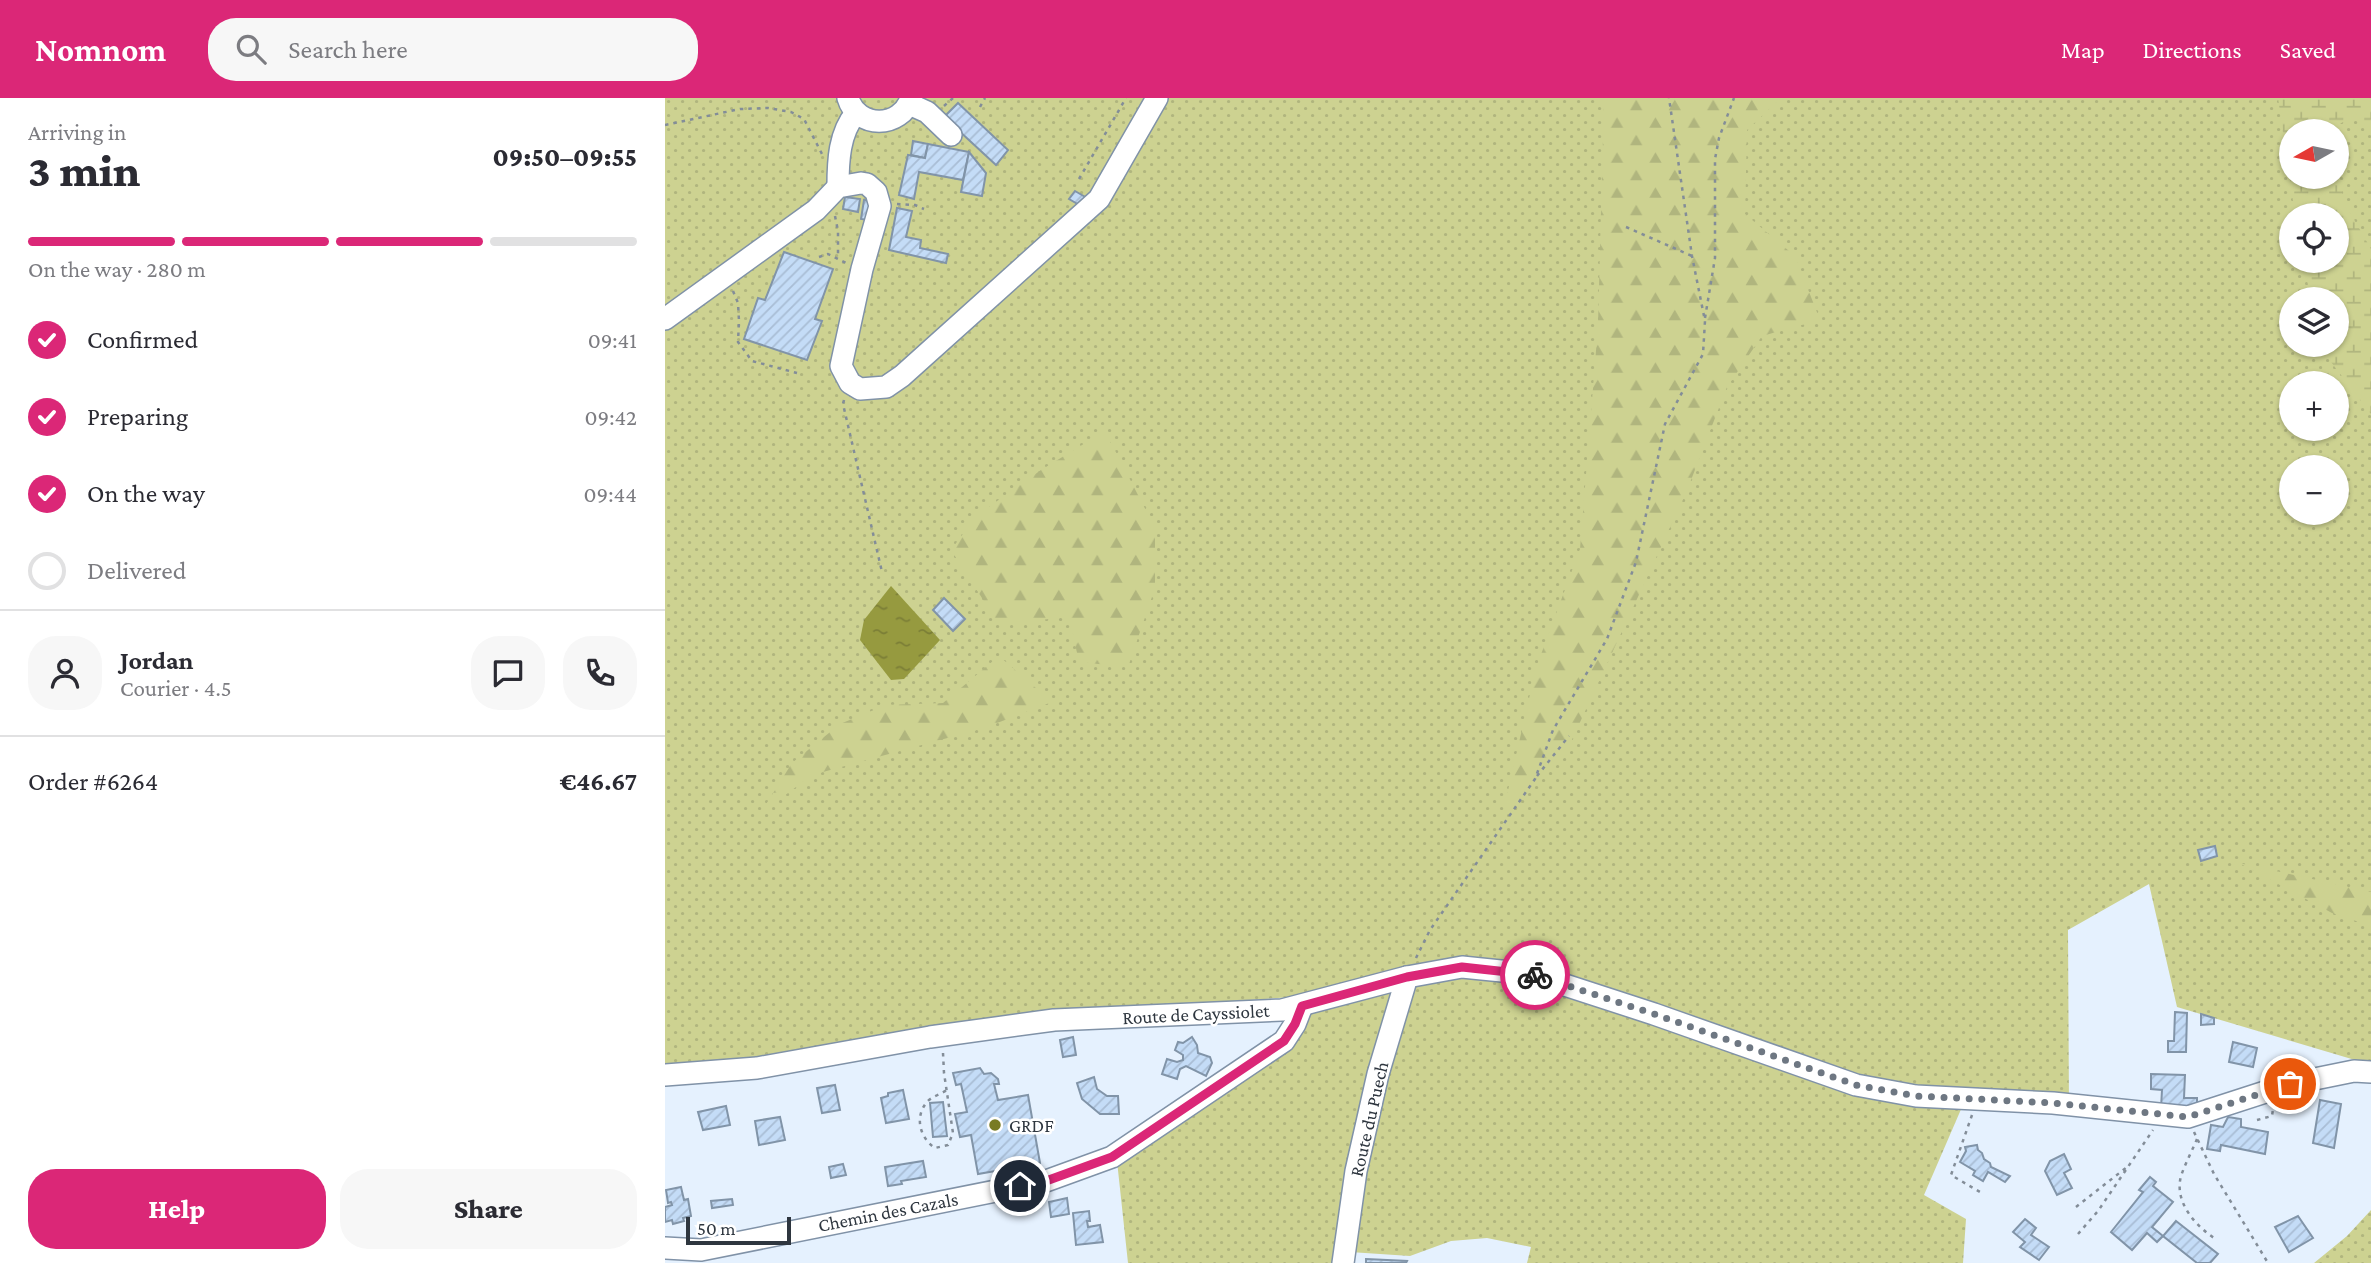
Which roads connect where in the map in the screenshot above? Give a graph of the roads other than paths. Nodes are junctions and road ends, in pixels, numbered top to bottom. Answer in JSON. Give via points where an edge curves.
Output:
{"nodes":[{"id":1,"x":1157,"y":98,"type":"edge"},
{"id":2,"x":910,"y":101,"type":"edge"},
{"id":3,"x":852,"y":105,"type":"edge"},
{"id":4,"x":951,"y":135,"type":"dead end"},
{"id":5,"x":834,"y":186,"type":"junction"},
{"id":6,"x":665,"y":319,"type":"edge"},
{"id":7,"x":1407,"y":977,"type":"junction"},
{"id":8,"x":1302,"y":1006,"type":"junction"},
{"id":9,"x":2371,"y":1072,"type":"edge"},
{"id":10,"x":665,"y":1075,"type":"edge"},
{"id":11,"x":665,"y":1248,"type":"edge"},
{"id":12,"x":1343,"y":1263,"type":"edge"}],
"edges":[{"from":1,"to":5,"type":"street","via":[[1099,199],[885,387],[860,388],[850,383],[841,366],[880,206],[876,192],[867,184]]},
{"from":2,"to":3,"type":"street","via":[[894,118],[874,122]]},
{"from":2,"to":4,"type":"street"},
{"from":3,"to":5,"type":"street"},
{"from":5,"to":6,"type":"street"},
{"from":7,"to":8,"type":"street","name":"Route de Cayssiolet"},
{"from":7,"to":9,"type":"street","name":"Route de Cayssiolet","via":[[1462,967],[1531,974],[1856,1085],[1916,1096],[2053,1103],[2188,1117],[2290,1084]]},
{"from":7,"to":12,"type":"street","name":"Route du Puech","via":[[1375,1086],[1356,1171]]},
{"from":8,"to":10,"type":"street","name":"Route de Cayssiolet","via":[[1054,1020],[757,1068]]},
{"from":8,"to":11,"type":"street","name":"Chemin des Cazals","via":[[1284,1041],[1112,1157],[1046,1181],[701,1250]]}]}
